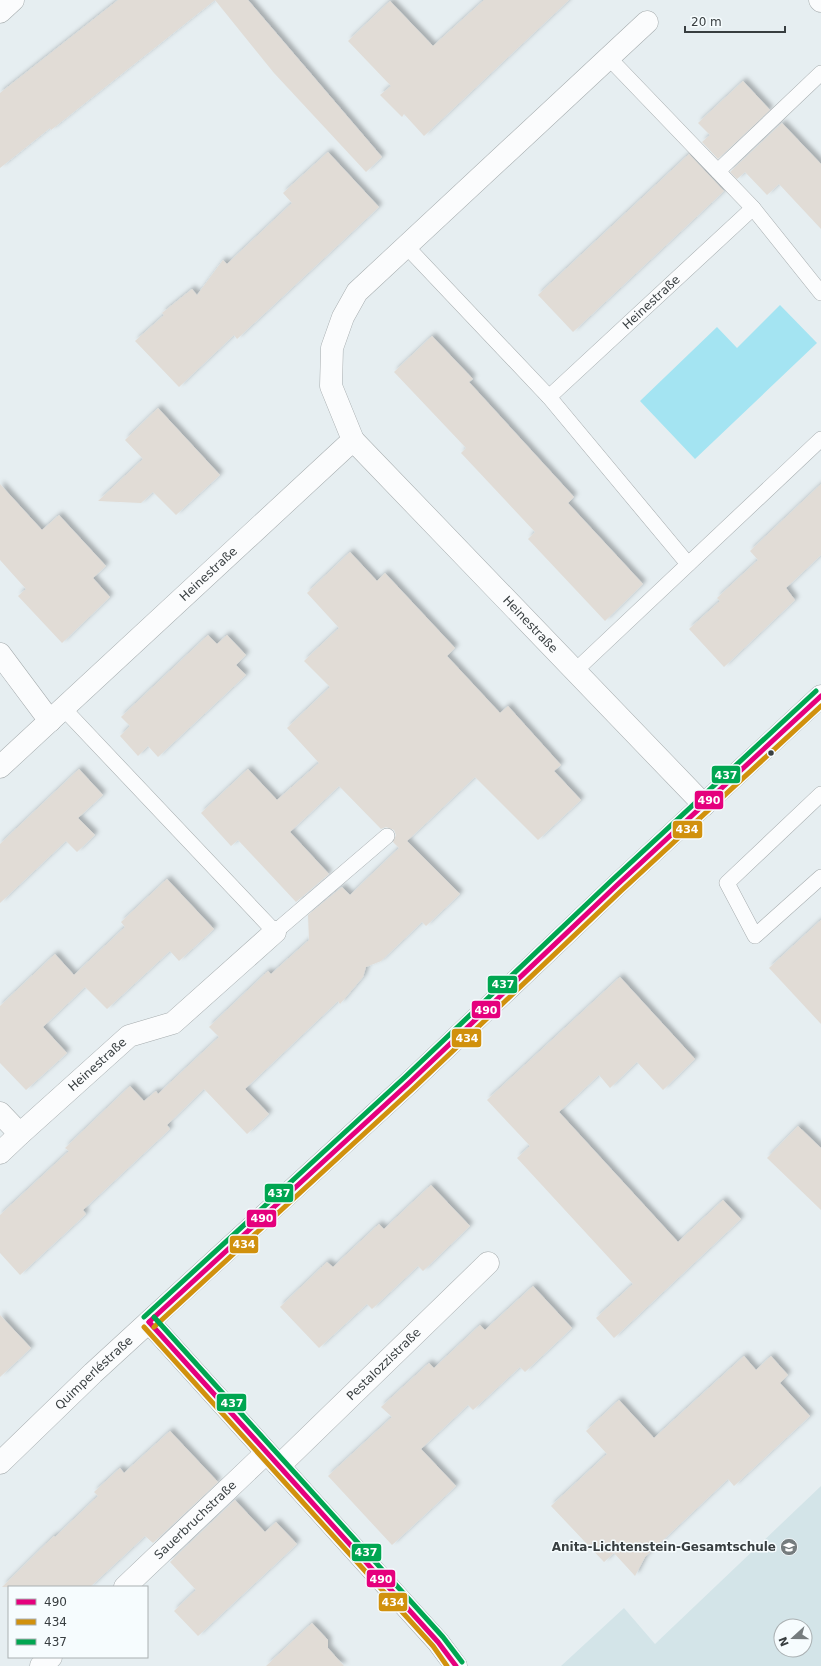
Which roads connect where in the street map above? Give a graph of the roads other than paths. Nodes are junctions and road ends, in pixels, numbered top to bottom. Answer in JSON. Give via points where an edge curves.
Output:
{"nodes":[{"id":1,"x":13,"y":0,"type":"edge"},
{"id":2,"x":0,"y":12,"type":"edge"},
{"id":3,"x":647,"y":22,"type":"dead end"},
{"id":4,"x":608,"y":57,"type":"junction"},
{"id":5,"x":821,"y":73,"type":"edge"},
{"id":6,"x":718,"y":171,"type":"junction"},
{"id":7,"x":753,"y":208,"type":"junction"},
{"id":8,"x":406,"y":247,"type":"junction"},
{"id":9,"x":821,"y":293,"type":"edge"},
{"id":10,"x":549,"y":397,"type":"junction"},
{"id":11,"x":821,"y":439,"type":"edge"},
{"id":12,"x":353,"y":440,"type":"junction"},
{"id":13,"x":688,"y":564,"type":"junction"},
{"id":14,"x":0,"y":654,"type":"edge"},
{"id":15,"x":575,"y":671,"type":"junction"},
{"id":16,"x":821,"y":696,"type":"edge"},
{"id":17,"x":57,"y":715,"type":"junction"},
{"id":18,"x":0,"y":767,"type":"edge"},
{"id":19,"x":821,"y":794,"type":"edge"},
{"id":20,"x":704,"y":805,"type":"junction"},
{"id":21,"x":387,"y":836,"type":"dead end"},
{"id":22,"x":821,"y":878,"type":"edge"},
{"id":23,"x":274,"y":932,"type":"junction"},
{"id":24,"x":0,"y":1113,"type":"edge"},
{"id":25,"x":20,"y":1134,"type":"junction"},
{"id":26,"x":0,"y":1153,"type":"edge"},
{"id":27,"x":488,"y":1262,"type":"dead end"},
{"id":28,"x":149,"y":1322,"type":"junction"},
{"id":29,"x":272,"y":1460,"type":"junction"},
{"id":30,"x":0,"y":1463,"type":"edge"},
{"id":31,"x":126,"y":1586,"type":"edge"},
{"id":32,"x":50,"y":1658,"type":"edge"},
{"id":33,"x":41,"y":1666,"type":"edge"},
{"id":34,"x":456,"y":1666,"type":"edge"}],
"edges":[{"from":1,"to":2,"type":"street"},
{"from":3,"to":4,"type":"street","name":"Heinestraße"},
{"from":4,"to":6,"type":"lane"},
{"from":4,"to":8,"type":"street","name":"Heinestraße"},
{"from":5,"to":6,"type":"lane"},
{"from":6,"to":7,"type":"lane"},
{"from":7,"to":9,"type":"lane"},
{"from":7,"to":10,"type":"lane","name":"Heinestraße"},
{"from":8,"to":10,"type":"lane"},
{"from":8,"to":12,"type":"street","name":"Heinestraße","via":[[357,292],[342,316],[332,348],[331,386]]},
{"from":10,"to":13,"type":"lane"},
{"from":11,"to":13,"type":"lane"},
{"from":12,"to":15,"type":"street","name":"Heinestraße"},
{"from":12,"to":17,"type":"street","name":"Heinestraße"},
{"from":13,"to":15,"type":"lane"},
{"from":14,"to":17,"type":"street"},
{"from":15,"to":20,"type":"street","name":"Heinestraße"},
{"from":16,"to":20,"type":"street","name":"Quimperléstraße"},
{"from":17,"to":18,"type":"street","name":"Heinestraße"},
{"from":17,"to":23,"type":"lane"},
{"from":19,"to":22,"type":"lane","via":[[727,883],[755,936]]},
{"from":20,"to":28,"type":"street","name":"Quimperléstraße","via":[[410,1082]]},
{"from":21,"to":23,"type":"lane","name":"Heinestraße"},
{"from":23,"to":25,"type":"street","name":"Heinestraße","via":[[173,1023],[129,1036]]},
{"from":24,"to":25,"type":"street"},
{"from":25,"to":26,"type":"street","name":"Heinestraße"},
{"from":27,"to":29,"type":"street","name":"Pestalozzistraße"},
{"from":28,"to":29,"type":"street"},
{"from":28,"to":30,"type":"street","name":"Quimperléstraße"},
{"from":29,"to":31,"type":"street","name":"Sauerbruchstraße"},
{"from":29,"to":34,"type":"street","via":[[438,1642]]},
{"from":32,"to":33,"type":"street"}]}
